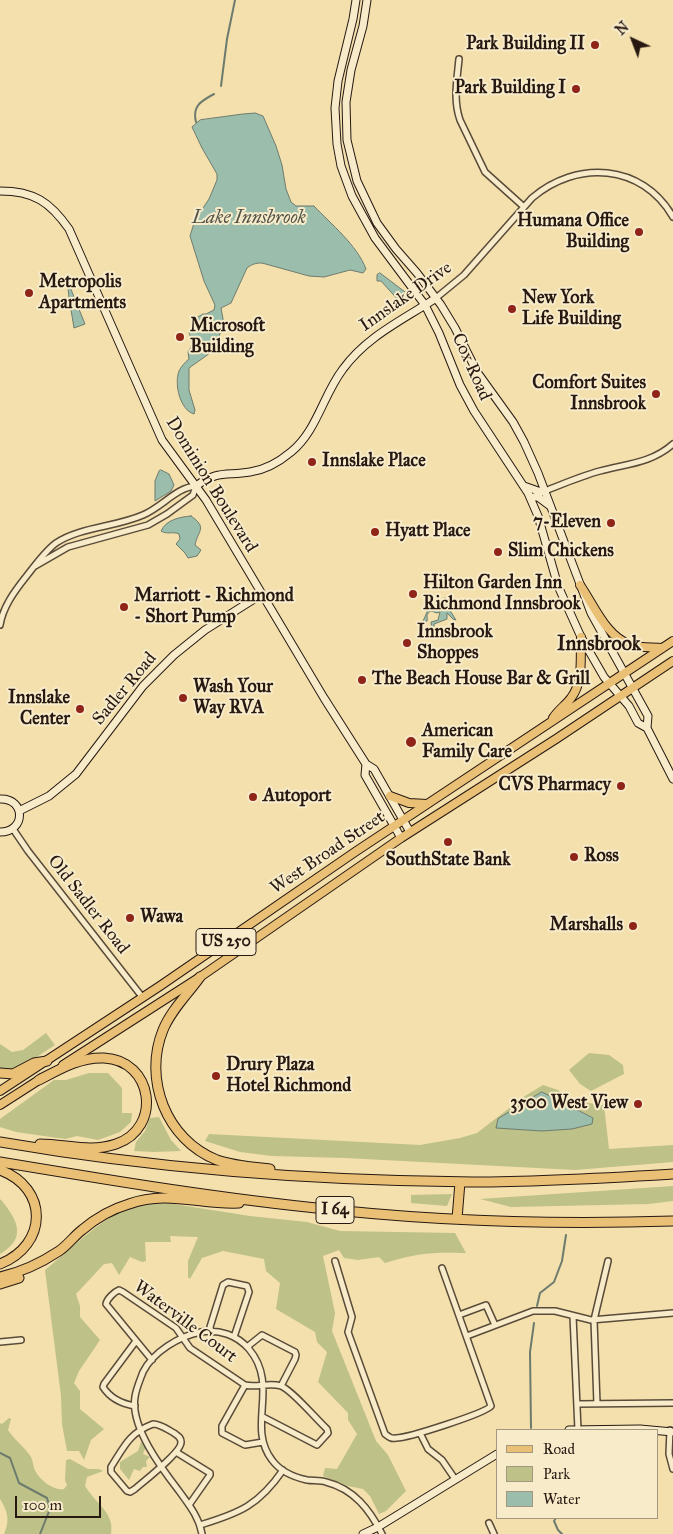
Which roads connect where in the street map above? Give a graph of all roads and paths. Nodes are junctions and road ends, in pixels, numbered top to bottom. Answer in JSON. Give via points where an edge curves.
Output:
{"nodes":[{"id":1,"x":356,"y":0,"type":"edge"},
{"id":2,"x":367,"y":0,"type":"edge"},
{"id":3,"x":459,"y":59,"type":"dead end"},
{"id":4,"x":0,"y":191,"type":"edge"},
{"id":5,"x":524,"y":207,"type":"junction"},
{"id":6,"x":673,"y":217,"type":"edge"},
{"id":7,"x":436,"y":298,"type":"junction"},
{"id":8,"x":425,"y":305,"type":"junction"},
{"id":9,"x":673,"y":444,"type":"edge"},
{"id":10,"x":196,"y":486,"type":"junction"},
{"id":11,"x":524,"y":486,"type":"junction"},
{"id":12,"x":545,"y":491,"type":"junction"},
{"id":13,"x":530,"y":497,"type":"junction"},
{"id":14,"x":552,"y":508,"type":"junction"},
{"id":15,"x":35,"y":566,"type":"junction"},
{"id":16,"x":580,"y":585,"type":"junction"},
{"id":17,"x":262,"y":594,"type":"junction"},
{"id":18,"x":0,"y":625,"type":"edge"},
{"id":19,"x":581,"y":637,"type":"junction"},
{"id":20,"x":673,"y":641,"type":"edge"},
{"id":21,"x":662,"y":648,"type":"junction"},
{"id":22,"x":673,"y":661,"type":"edge"},
{"id":23,"x":624,"y":673,"type":"junction"},
{"id":24,"x":610,"y":683,"type":"junction"},
{"id":25,"x":632,"y":688,"type":"junction"},
{"id":26,"x":621,"y":696,"type":"junction"},
{"id":27,"x":551,"y":722,"type":"junction"},
{"id":28,"x":647,"y":728,"type":"junction"},
{"id":29,"x":366,"y":764,"type":"junction"},
{"id":30,"x":673,"y":779,"type":"edge"},
{"id":31,"x":390,"y":796,"type":"junction"},
{"id":32,"x":0,"y":799,"type":"edge"},
{"id":33,"x":427,"y":804,"type":"junction"},
{"id":34,"x":19,"y":811,"type":"junction"},
{"id":35,"x":403,"y":820,"type":"junction"},
{"id":36,"x":394,"y":826,"type":"junction"},
{"id":37,"x":13,"y":829,"type":"junction"},
{"id":38,"x":0,"y":832,"type":"edge"},
{"id":39,"x":410,"y":832,"type":"junction"},
{"id":40,"x":401,"y":838,"type":"junction"},
{"id":41,"x":200,"y":977,"type":"junction"},
{"id":42,"x":143,"y":998,"type":"junction"},
{"id":43,"x":47,"y":1060,"type":"junction"},
{"id":44,"x":0,"y":1073,"type":"edge"},
{"id":45,"x":39,"y":1080,"type":"junction"},
{"id":46,"x":0,"y":1091,"type":"edge"},
{"id":47,"x":0,"y":1105,"type":"edge"},
{"id":48,"x":0,"y":1142,"type":"edge"},
{"id":49,"x":16,"y":1145,"type":"junction"},
{"id":50,"x":0,"y":1162,"type":"edge"},
{"id":51,"x":0,"y":1170,"type":"edge"},
{"id":52,"x":673,"y":1174,"type":"edge"},
{"id":53,"x":319,"y":1178,"type":"junction"},
{"id":54,"x":460,"y":1182,"type":"junction"},
{"id":55,"x":256,"y":1202,"type":"junction"},
{"id":56,"x":457,"y":1219,"type":"junction"},
{"id":57,"x":673,"y":1221,"type":"edge"},
{"id":58,"x":61,"y":1250,"type":"junction"},
{"id":59,"x":335,"y":1261,"type":"dead end"},
{"id":60,"x":608,"y":1261,"type":"dead end"},
{"id":61,"x":0,"y":1264,"type":"edge"},
{"id":62,"x":442,"y":1268,"type":"dead end"},
{"id":63,"x":0,"y":1277,"type":"edge"},
{"id":64,"x":0,"y":1284,"type":"edge"},
{"id":65,"x":673,"y":1313,"type":"edge"},
{"id":66,"x":459,"y":1315,"type":"junction"},
{"id":67,"x":573,"y":1316,"type":"junction"},
{"id":68,"x":594,"y":1320,"type":"junction"},
{"id":69,"x":495,"y":1325,"type":"junction"},
{"id":70,"x":211,"y":1332,"type":"junction"},
{"id":71,"x":467,"y":1336,"type":"junction"},
{"id":72,"x":234,"y":1337,"type":"junction"},
{"id":73,"x":184,"y":1338,"type":"junction"},
{"id":74,"x":21,"y":1340,"type":"dead end"},
{"id":75,"x":136,"y":1341,"type":"junction"},
{"id":76,"x":0,"y":1342,"type":"edge"},
{"id":77,"x":247,"y":1347,"type":"junction"},
{"id":78,"x":152,"y":1360,"type":"junction"},
{"id":79,"x":245,"y":1384,"type":"junction"},
{"id":80,"x":264,"y":1384,"type":"junction"},
{"id":81,"x":280,"y":1386,"type":"junction"},
{"id":82,"x":673,"y":1403,"type":"edge"},
{"id":83,"x":577,"y":1404,"type":"junction"},
{"id":84,"x":597,"y":1404,"type":"junction"},
{"id":85,"x":135,"y":1406,"type":"junction"},
{"id":86,"x":263,"y":1417,"type":"junction"},
{"id":87,"x":141,"y":1429,"type":"junction"},
{"id":88,"x":578,"y":1429,"type":"edge"},
{"id":89,"x":658,"y":1430,"type":"edge"},
{"id":90,"x":672,"y":1430,"type":"edge"},
{"id":91,"x":420,"y":1433,"type":"junction"},
{"id":92,"x":263,"y":1442,"type":"junction"},
{"id":93,"x":176,"y":1452,"type":"junction"},
{"id":94,"x":496,"y":1455,"type":"edge"},
{"id":95,"x":161,"y":1466,"type":"junction"},
{"id":96,"x":673,"y":1469,"type":"edge"},
{"id":97,"x":283,"y":1470,"type":"junction"},
{"id":98,"x":455,"y":1479,"type":"junction"},
{"id":99,"x":189,"y":1506,"type":"junction"},
{"id":100,"x":489,"y":1523,"type":"dead end"},
{"id":101,"x":200,"y":1525,"type":"junction"},
{"id":102,"x":380,"y":1530,"type":"edge"},
{"id":103,"x":202,"y":1534,"type":"edge"},
{"id":104,"x":363,"y":1534,"type":"edge"},
{"id":105,"x":494,"y":1534,"type":"edge"}],
"edges":[{"from":1,"to":8,"type":"main road","name":"Cox Road","via":[[336,96],[335,126],[341,166],[370,231]]},
{"from":2,"to":7,"type":"main road","name":"Cox Road","via":[[346,102],[347,140],[352,166],[377,223]]},
{"from":3,"to":5,"type":"street","via":[[455,103],[460,120],[485,172]]},
{"from":4,"to":10,"type":"main road","name":"Dominion Boulevard","via":[[23,193],[39,199],[56,212],[69,229],[158,432]]},
{"from":5,"to":6,"type":"street","name":"Innslake Drive","via":[[545,188],[563,178],[598,172],[613,174],[643,186],[663,202]]},
{"from":5,"to":7,"type":"street","name":"Innslake Drive","via":[[464,275]]},
{"from":7,"to":8,"type":"main road","name":"Innslake Drive"},
{"from":7,"to":12,"type":"main road","name":"Cox Road","via":[[477,372],[520,436]]},
{"from":8,"to":10,"type":"main road","name":"Innslake Drive","via":[[384,330],[352,357],[336,378],[306,437],[280,461],[245,473],[216,475]]},
{"from":8,"to":11,"type":"main road","name":"Cox Road","via":[[460,385]]},
{"from":9,"to":12,"type":"street","via":[[643,461],[594,473]]},
{"from":10,"to":15,"type":"street","name":"Innslake Drive","via":[[187,487],[136,518],[64,539]]},
{"from":10,"to":15,"type":"street","name":"Innslake Drive","via":[[193,495],[148,525],[68,547]]},
{"from":10,"to":17,"type":"main road","name":"Dominion Boulevard"},
{"from":11,"to":12,"type":"main road"},
{"from":11,"to":13,"type":"main road","name":"Cox Road"},
{"from":12,"to":14,"type":"main road","name":"Cox Road"},
{"from":13,"to":14,"type":"main road","via":[[538,497]]},
{"from":13,"to":19,"type":"main road","name":"Cox Road","via":[[562,597]]},
{"from":14,"to":16,"type":"main road","name":"Cox Road"},
{"from":15,"to":18,"type":"street","name":"Innslake Drive","via":[[6,606]]},
{"from":16,"to":21,"type":"main road","via":[[616,637],[635,646]]},
{"from":16,"to":23,"type":"main road","name":"Cox Road","via":[[595,622]]},
{"from":17,"to":29,"type":"main road","name":"Dominion Boulevard"},
{"from":17,"to":34,"type":"main road","name":"Sadler Road","via":[[205,630],[174,655],[143,686],[76,774],[49,796]]},
{"from":19,"to":24,"type":"main road","name":"Cox Road"},
{"from":19,"to":27,"type":"main road","via":[[579,683]]},
{"from":20,"to":21,"type":"main road","name":"West Broad Street","number":"US 250"},
{"from":21,"to":23,"type":"main road","name":"West Broad Street","number":"US 250"},
{"from":22,"to":25,"type":"main road","name":"West Broad Street","number":"US 250"},
{"from":23,"to":24,"type":"main road","name":"West Broad Street","number":"US 250"},
{"from":23,"to":25,"type":"main road","name":"Cox Road"},
{"from":24,"to":26,"type":"main road","name":"Cox Road"},
{"from":24,"to":27,"type":"main road","name":"West Broad Street","number":"US 250"},
{"from":25,"to":26,"type":"main road","name":"West Broad Street","number":"US 250"},
{"from":25,"to":28,"type":"main road","name":"Cox Road","via":[[648,716]]},
{"from":26,"to":28,"type":"main road","name":"Cox Road","via":[[638,723]]},
{"from":26,"to":39,"type":"main road","name":"West Broad Street","number":"US 250"},
{"from":27,"to":33,"type":"main road","name":"West Broad Street","number":"US 250"},
{"from":28,"to":30,"type":"main road","name":"Cox Road"},
{"from":29,"to":31,"type":"main road","name":"Dominion Boulevard","via":[[374,769]]},
{"from":29,"to":36,"type":"main road","name":"Dominion Boulevard","via":[[365,774]]},
{"from":31,"to":33,"type":"main road","via":[[404,802]]},
{"from":31,"to":35,"type":"main road","name":"Dominion Boulevard"},
{"from":32,"to":34,"type":"main road","via":[[10,800]]},
{"from":33,"to":35,"type":"main road","name":"West Broad Street","number":"US 250"},
{"from":34,"to":37,"type":"main road","via":[[19,821]]},
{"from":35,"to":36,"type":"main road","name":"West Broad Street","number":"US 250"},
{"from":35,"to":39,"type":"main road","name":"Dominion Boulevard"},
{"from":36,"to":40,"type":"main road","name":"Dominion Boulevard"},
{"from":36,"to":42,"type":"main road","name":"West Broad Street","number":"US 250"},
{"from":37,"to":38,"type":"main road"},
{"from":37,"to":42,"type":"street","name":"Old Sadler Road"},
{"from":39,"to":40,"type":"main road","name":"West Broad Street","number":"US 250"},
{"from":40,"to":41,"type":"main road","name":"West Broad Street","number":"US 250"},
{"from":41,"to":45,"type":"main road","name":"West Broad Street","number":"US 250"},
{"from":41,"to":53,"type":"highway","via":[[171,1015],[158,1046],[156,1074],[167,1114],[184,1138],[218,1160]]},
{"from":42,"to":43,"type":"main road","name":"West Broad Street","number":"US 250"},
{"from":43,"to":44,"type":"highway","via":[[13,1074]]},
{"from":43,"to":46,"type":"main road","name":"West Broad Street","number":"US 250"},
{"from":45,"to":47,"type":"main road","name":"West Broad Street","number":"US 250"},
{"from":45,"to":49,"type":"highway","via":[[72,1063],[104,1058],[116,1060],[132,1069],[142,1083],[146,1096],[145,1116],[133,1134],[105,1147]]},
{"from":48,"to":49,"type":"highway","number":"I 64"},
{"from":49,"to":53,"type":"highway","number":"I 64","via":[[174,1166]]},
{"from":50,"to":55,"type":"highway","number":"I 64"},
{"from":51,"to":61,"type":"highway","via":[[17,1179],[28,1190],[37,1216],[36,1228],[25,1249]]},
{"from":52,"to":54,"type":"highway","number":"I 64"},
{"from":53,"to":54,"type":"highway","number":"I 64"},
{"from":54,"to":56,"type":"highway"},
{"from":55,"to":56,"type":"highway","number":"I 64"},
{"from":55,"to":58,"type":"highway","via":[[224,1204],[162,1197],[142,1200],[102,1216]]},
{"from":56,"to":57,"type":"highway","number":"I 64"},
{"from":58,"to":63,"type":"highway","via":[[30,1268]]},
{"from":58,"to":64,"type":"highway","via":[[32,1272]]},
{"from":59,"to":91,"type":"street","via":[[352,1317],[348,1332],[385,1434],[390,1438]]},
{"from":60,"to":68,"type":"street"},
{"from":62,"to":66,"type":"street"},
{"from":65,"to":68,"type":"street"},
{"from":66,"to":69,"type":"street","via":[[486,1305]]},
{"from":66,"to":71,"type":"street"},
{"from":67,"to":68,"type":"street"},
{"from":67,"to":69,"type":"street","via":[[555,1311],[533,1311]]},
{"from":67,"to":83,"type":"street"},
{"from":68,"to":84,"type":"street"},
{"from":69,"to":71,"type":"street"},
{"from":70,"to":72,"type":"street"},
{"from":70,"to":72,"type":"street","via":[[223,1285],[228,1282],[247,1286],[249,1292]]},
{"from":70,"to":73,"type":"street"},
{"from":71,"to":91,"type":"street","via":[[490,1408]]},
{"from":72,"to":77,"type":"street"},
{"from":73,"to":75,"type":"street","name":"Waterville Court","via":[[176,1328],[119,1290],[106,1304]]},
{"from":73,"to":78,"type":"street"},
{"from":73,"to":79,"type":"street","name":"Waterville Court","via":[[190,1348]]},
{"from":74,"to":76,"type":"street"},
{"from":75,"to":78,"type":"street","name":"Waterville Court"},
{"from":75,"to":85,"type":"street","via":[[103,1387],[122,1403]]},
{"from":77,"to":80,"type":"street","via":[[260,1365]]},
{"from":77,"to":81,"type":"street","via":[[262,1335],[294,1352],[295,1359]]},
{"from":78,"to":85,"type":"street","via":[[146,1366],[138,1387]]},
{"from":79,"to":80,"type":"street","name":"Waterville Court"},
{"from":79,"to":92,"type":"street","via":[[222,1430],[224,1435],[245,1445]]},
{"from":80,"to":81,"type":"street","name":"Waterville Court"},
{"from":80,"to":86,"type":"street"},
{"from":81,"to":86,"type":"street","via":[[302,1404],[328,1433],[317,1445]]},
{"from":82,"to":84,"type":"street"},
{"from":83,"to":84,"type":"street"},
{"from":83,"to":88,"type":"street"},
{"from":85,"to":87,"type":"street"},
{"from":86,"to":92,"type":"street"},
{"from":87,"to":93,"type":"street","via":[[157,1424],[179,1436],[181,1444]]},
{"from":87,"to":95,"type":"street"},
{"from":87,"to":95,"type":"street","via":[[127,1443],[111,1472],[130,1492]]},
{"from":89,"to":90,"type":"main road"},
{"from":90,"to":96,"type":"street","via":[[669,1454]]},
{"from":91,"to":98,"type":"street","via":[[428,1449],[442,1460]]},
{"from":92,"to":97,"type":"street","via":[[272,1460]]},
{"from":93,"to":95,"type":"street"},
{"from":93,"to":99,"type":"street","via":[[210,1473]]},
{"from":94,"to":98,"type":"main road"},
{"from":95,"to":99,"type":"street"},
{"from":97,"to":101,"type":"street","via":[[252,1505]]},
{"from":97,"to":102,"type":"street","via":[[349,1492],[368,1509]]},
{"from":98,"to":102,"type":"main road"},
{"from":99,"to":101,"type":"street"},
{"from":100,"to":105,"type":"street"},
{"from":101,"to":103,"type":"street"},
{"from":102,"to":104,"type":"main road"}]}
